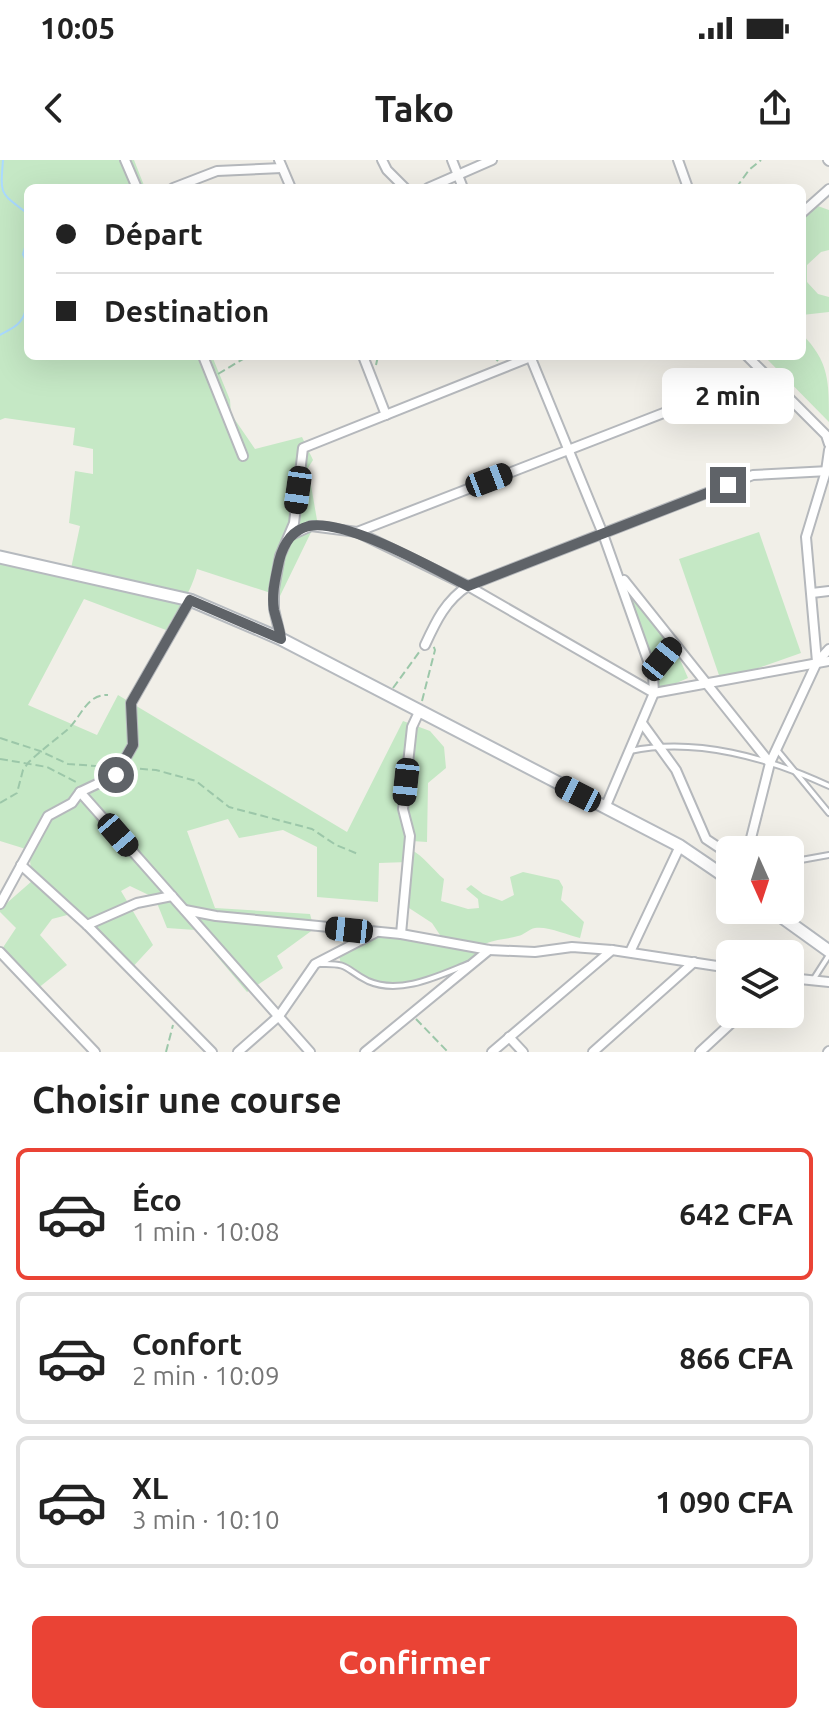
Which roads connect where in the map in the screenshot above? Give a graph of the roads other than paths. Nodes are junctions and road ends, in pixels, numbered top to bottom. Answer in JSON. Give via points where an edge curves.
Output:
{"nodes":[{"id":1,"x":125,"y":160,"type":"edge"},
{"id":2,"x":382,"y":160,"type":"edge"},
{"id":3,"x":452,"y":160,"type":"edge"},
{"id":4,"x":492,"y":160,"type":"edge"},
{"id":5,"x":678,"y":160,"type":"edge"},
{"id":6,"x":280,"y":164,"type":"edge"},
{"id":7,"x":458,"y":175,"type":"junction"},
{"id":8,"x":135,"y":184,"type":"edge"},
{"id":9,"x":183,"y":184,"type":"edge"},
{"id":10,"x":289,"y":184,"type":"edge"},
{"id":11,"x":401,"y":184,"type":"edge"},
{"id":12,"x":437,"y":184,"type":"edge"},
{"id":13,"x":461,"y":184,"type":"edge"},
{"id":14,"x":687,"y":184,"type":"edge"},
{"id":15,"x":829,"y":189,"type":"edge"},
{"id":16,"x":806,"y":209,"type":"edge"},
{"id":17,"x":205,"y":360,"type":"edge"},
{"id":18,"x":365,"y":360,"type":"edge"},
{"id":19,"x":522,"y":360,"type":"edge"},
{"id":20,"x":534,"y":360,"type":"edge"},
{"id":21,"x":751,"y":360,"type":"edge"},
{"id":22,"x":764,"y":374,"type":"junction"},
{"id":23,"x":386,"y":415,"type":"junction"},
{"id":24,"x":829,"y":447,"type":"edge"},
{"id":25,"x":569,"y":449,"type":"junction"},
{"id":26,"x":243,"y":456,"type":"dead end"},
{"id":27,"x":828,"y":471,"type":"edge"},
{"id":28,"x":357,"y":532,"type":"junction"},
{"id":29,"x":603,"y":534,"type":"junction"},
{"id":30,"x":291,"y":535,"type":"junction"},
{"id":31,"x":0,"y":557,"type":"edge"},
{"id":32,"x":618,"y":574,"type":"junction"},
{"id":33,"x":468,"y":586,"type":"junction"},
{"id":34,"x":829,"y":591,"type":"edge"},
{"id":35,"x":812,"y":593,"type":"junction"},
{"id":36,"x":190,"y":600,"type":"junction"},
{"id":37,"x":281,"y":639,"type":"junction"},
{"id":38,"x":675,"y":644,"type":"junction"},
{"id":39,"x":425,"y":645,"type":"road end"},
{"id":40,"x":829,"y":649,"type":"edge"},
{"id":41,"x":829,"y":661,"type":"edge"},
{"id":42,"x":817,"y":662,"type":"junction"},
{"id":43,"x":649,"y":664,"type":"junction"},
{"id":44,"x":707,"y":684,"type":"junction"},
{"id":45,"x":654,"y":693,"type":"junction"},
{"id":46,"x":419,"y":712,"type":"junction"},
{"id":47,"x":642,"y":723,"type":"junction"},
{"id":48,"x":658,"y":745,"type":"junction"},
{"id":49,"x":777,"y":749,"type":"junction"},
{"id":50,"x":630,"y":751,"type":"junction"},
{"id":51,"x":770,"y":763,"type":"junction"},
{"id":52,"x":794,"y":772,"type":"junction"},
{"id":53,"x":829,"y":786,"type":"edge"},
{"id":54,"x":80,"y":792,"type":"junction"},
{"id":55,"x":605,"y":808,"type":"junction"},
{"id":56,"x":829,"y":813,"type":"edge"},
{"id":57,"x":752,"y":836,"type":"edge"},
{"id":58,"x":680,"y":846,"type":"junction"},
{"id":59,"x":716,"y":846,"type":"edge"},
{"id":60,"x":829,"y":855,"type":"edge"},
{"id":61,"x":804,"y":859,"type":"edge"},
{"id":62,"x":21,"y":865,"type":"junction"},
{"id":63,"x":716,"y":870,"type":"edge"},
{"id":64,"x":172,"y":896,"type":"junction"},
{"id":65,"x":0,"y":904,"type":"edge"},
{"id":66,"x":185,"y":910,"type":"junction"},
{"id":67,"x":791,"y":924,"type":"edge"},
{"id":68,"x":87,"y":925,"type":"junction"},
{"id":69,"x":376,"y":932,"type":"junction"},
{"id":70,"x":401,"y":934,"type":"junction"},
{"id":71,"x":489,"y":950,"type":"junction"},
{"id":72,"x":612,"y":950,"type":"junction"},
{"id":73,"x":0,"y":952,"type":"edge"},
{"id":74,"x":630,"y":952,"type":"junction"},
{"id":75,"x":829,"y":953,"type":"edge"},
{"id":76,"x":694,"y":962,"type":"junction"},
{"id":77,"x":471,"y":963,"type":"junction"},
{"id":78,"x":315,"y":964,"type":"junction"},
{"id":79,"x":716,"y":966,"type":"edge"},
{"id":80,"x":804,"y":979,"type":"edge"},
{"id":81,"x":812,"y":980,"type":"junction"},
{"id":82,"x":829,"y":982,"type":"edge"},
{"id":83,"x":279,"y":1016,"type":"junction"},
{"id":84,"x":726,"y":1028,"type":"edge"},
{"id":85,"x":509,"y":1037,"type":"junction"},
{"id":86,"x":95,"y":1052,"type":"edge"},
{"id":87,"x":212,"y":1052,"type":"edge"},
{"id":88,"x":238,"y":1052,"type":"edge"},
{"id":89,"x":310,"y":1052,"type":"edge"},
{"id":90,"x":365,"y":1052,"type":"edge"},
{"id":91,"x":492,"y":1052,"type":"edge"},
{"id":92,"x":523,"y":1052,"type":"edge"},
{"id":93,"x":593,"y":1052,"type":"edge"},
{"id":94,"x":700,"y":1052,"type":"edge"}],
"edges":[{"from":1,"to":8,"type":"street"},
{"from":2,"to":11,"type":"street"},
{"from":3,"to":7,"type":"street"},
{"from":4,"to":7,"type":"street"},
{"from":5,"to":14,"type":"street"},
{"from":6,"to":9,"type":"street","via":[[217,171]]},
{"from":6,"to":10,"type":"street"},
{"from":7,"to":12,"type":"street"},
{"from":7,"to":13,"type":"street"},
{"from":15,"to":16,"type":"street"},
{"from":17,"to":26,"type":"street"},
{"from":18,"to":23,"type":"street"},
{"from":19,"to":23,"type":"street"},
{"from":20,"to":25,"type":"street"},
{"from":21,"to":22,"type":"street"},
{"from":22,"to":24,"type":"street","via":[[826,435]]},
{"from":22,"to":25,"type":"street"},
{"from":23,"to":30,"type":"street","via":[[303,448]]},
{"from":24,"to":27,"type":"street"},
{"from":25,"to":28,"type":"street"},
{"from":25,"to":29,"type":"street"},
{"from":27,"to":29,"type":"street","via":[[753,475]]},
{"from":27,"to":35,"type":"street","via":[[806,537]]},
{"from":28,"to":30,"type":"street","via":[[311,526]]},
{"from":28,"to":33,"type":"street"},
{"from":29,"to":32,"type":"street"},
{"from":29,"to":33,"type":"street"},
{"from":30,"to":37,"type":"street","via":[[280,556],[274,589]]},
{"from":31,"to":36,"type":"main road"},
{"from":32,"to":38,"type":"street"},
{"from":32,"to":43,"type":"street"},
{"from":33,"to":39,"type":"street","via":[[453,596]]},
{"from":33,"to":45,"type":"street"},
{"from":34,"to":35,"type":"street"},
{"from":35,"to":42,"type":"street"},
{"from":36,"to":37,"type":"main road"},
{"from":36,"to":54,"type":"street","via":[[131,703],[133,745],[116,775]]},
{"from":37,"to":46,"type":"main road"},
{"from":38,"to":43,"type":"lane"},
{"from":38,"to":44,"type":"street"},
{"from":40,"to":42,"type":"street"},
{"from":41,"to":42,"type":"street"},
{"from":42,"to":44,"type":"street"},
{"from":42,"to":49,"type":"street"},
{"from":43,"to":45,"type":"street"},
{"from":44,"to":45,"type":"street"},
{"from":44,"to":51,"type":"street"},
{"from":45,"to":47,"type":"street"},
{"from":46,"to":55,"type":"main road"},
{"from":46,"to":70,"type":"street","via":[[412,727],[403,809],[410,836]]},
{"from":47,"to":48,"type":"street"},
{"from":47,"to":50,"type":"street"},
{"from":48,"to":50,"type":"lane"},
{"from":48,"to":51,"type":"lane","via":[[731,752]]},
{"from":48,"to":59,"type":"street","via":[[676,770],[706,839]]},
{"from":49,"to":51,"type":"street"},
{"from":49,"to":52,"type":"lane"},
{"from":50,"to":55,"type":"street"},
{"from":51,"to":52,"type":"lane"},
{"from":51,"to":57,"type":"street"},
{"from":52,"to":53,"type":"lane"},
{"from":52,"to":56,"type":"lane"},
{"from":54,"to":62,"type":"street","via":[[48,816]]},
{"from":54,"to":64,"type":"street"},
{"from":55,"to":58,"type":"main road"},
{"from":58,"to":63,"type":"main road"},
{"from":58,"to":74,"type":"street"},
{"from":60,"to":61,"type":"lane"},
{"from":62,"to":65,"type":"street"},
{"from":62,"to":68,"type":"street"},
{"from":64,"to":66,"type":"street"},
{"from":64,"to":68,"type":"street","via":[[137,903]]},
{"from":66,"to":69,"type":"street"},
{"from":66,"to":83,"type":"street"},
{"from":67,"to":75,"type":"main road"},
{"from":68,"to":87,"type":"street"},
{"from":69,"to":70,"type":"street"},
{"from":69,"to":78,"type":"street"},
{"from":70,"to":71,"type":"street"},
{"from":71,"to":72,"type":"street"},
{"from":71,"to":77,"type":"street"},
{"from":72,"to":74,"type":"street"},
{"from":72,"to":85,"type":"street"},
{"from":73,"to":86,"type":"street"},
{"from":74,"to":76,"type":"street"},
{"from":75,"to":81,"type":"lane"},
{"from":76,"to":79,"type":"street"},
{"from":76,"to":93,"type":"street"},
{"from":77,"to":78,"type":"lane","via":[[420,982],[391,986],[370,982],[341,964]]},
{"from":77,"to":90,"type":"street"},
{"from":78,"to":83,"type":"street"},
{"from":80,"to":81,"type":"street"},
{"from":81,"to":82,"type":"street"},
{"from":83,"to":88,"type":"street"},
{"from":83,"to":89,"type":"street"},
{"from":84,"to":94,"type":"street"},
{"from":85,"to":91,"type":"street"},
{"from":85,"to":92,"type":"street"}]}
